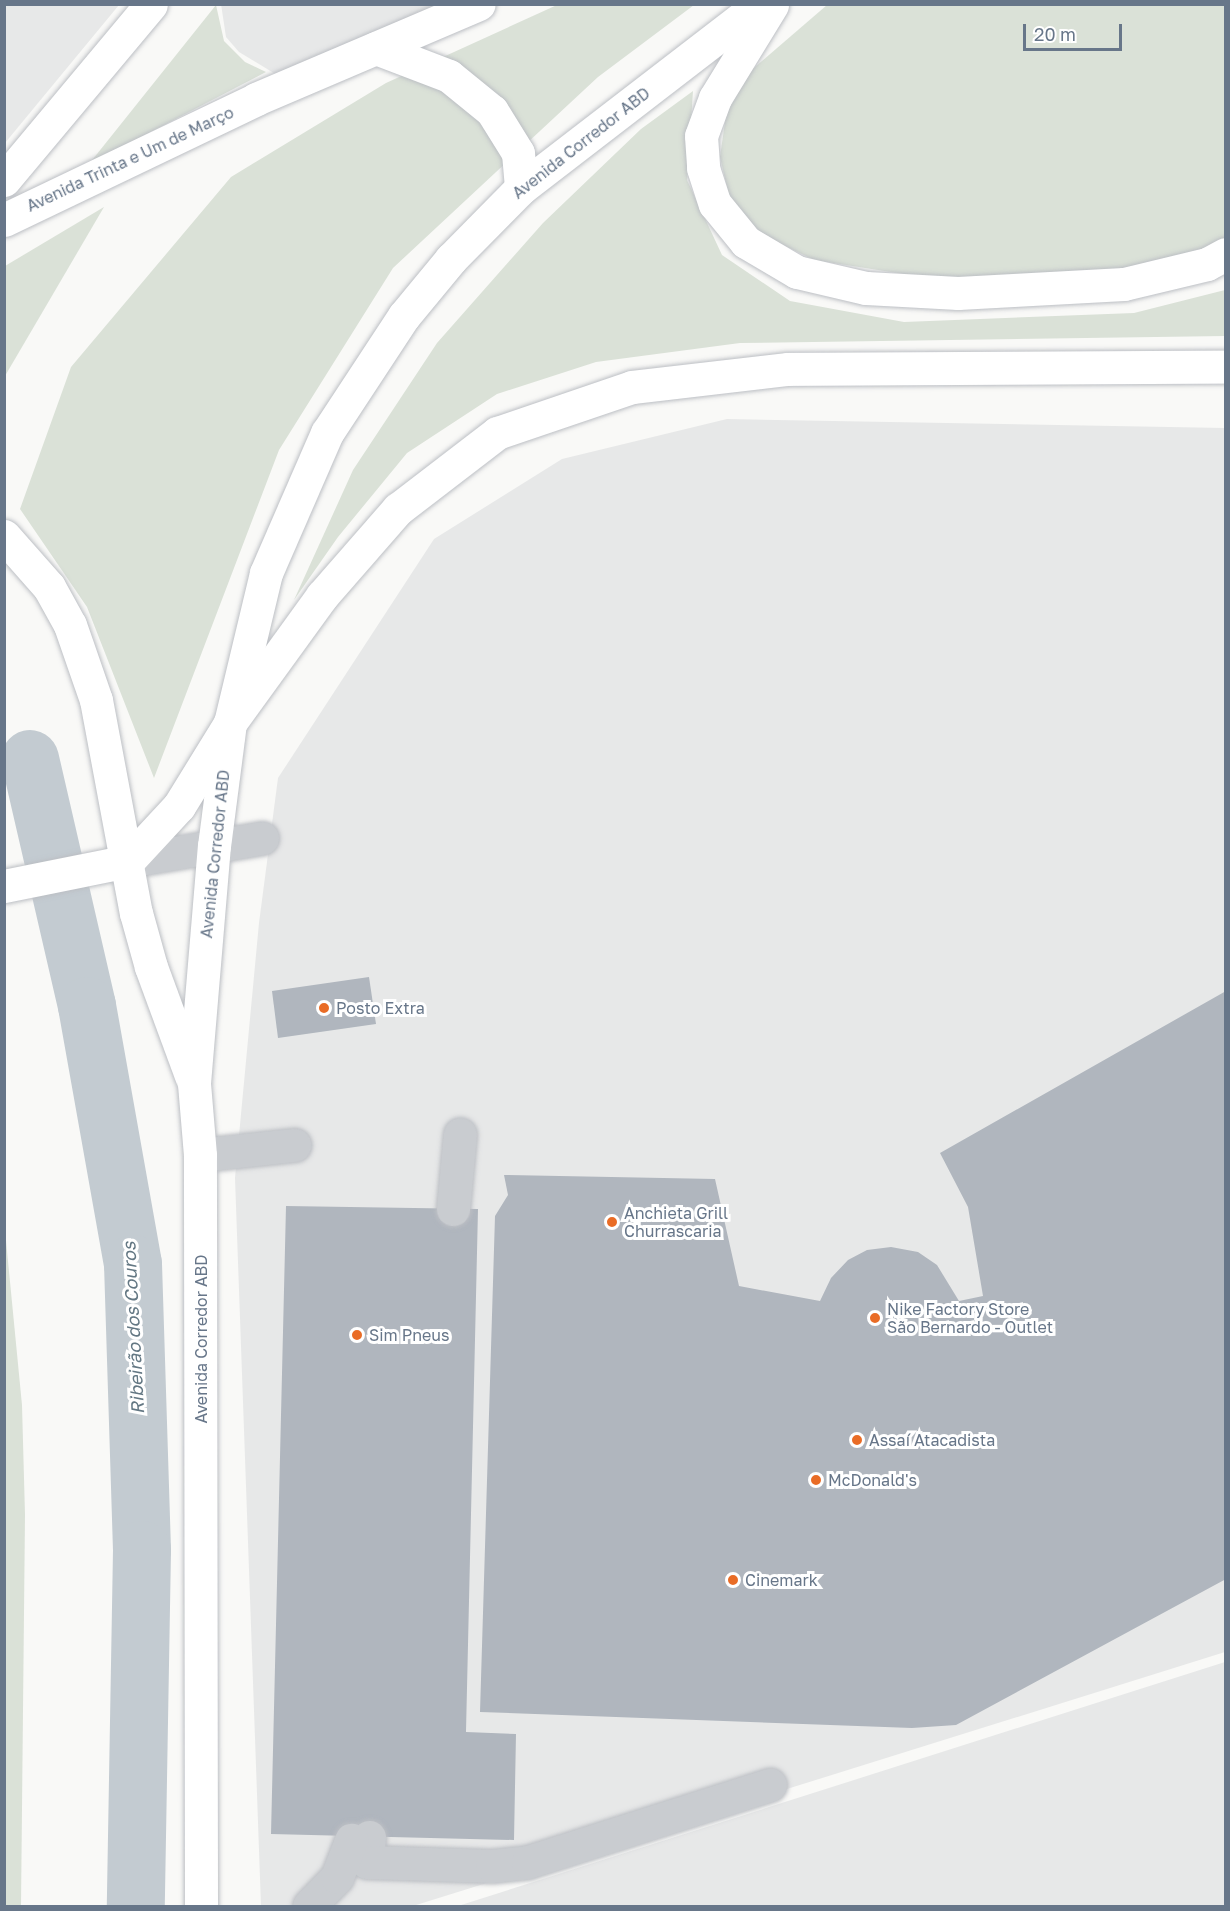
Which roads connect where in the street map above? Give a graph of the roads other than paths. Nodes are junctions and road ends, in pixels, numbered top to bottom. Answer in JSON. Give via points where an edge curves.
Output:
{"nodes":[{"id":1,"x":151,"y":4,"type":"edge"},
{"id":2,"x":479,"y":4,"type":"edge"},
{"id":3,"x":760,"y":4,"type":"edge"},
{"id":4,"x":772,"y":4,"type":"edge"},
{"id":5,"x":376,"y":48,"type":"junction"},
{"id":6,"x":4,"y":180,"type":"edge"},
{"id":7,"x":521,"y":188,"type":"junction"},
{"id":8,"x":4,"y":220,"type":"edge"},
{"id":9,"x":1226,"y":254,"type":"edge"},
{"id":10,"x":1226,"y":367,"type":"edge"},
{"id":11,"x":4,"y":536,"type":"edge"},
{"id":12,"x":230,"y":723,"type":"junction"},
{"id":13,"x":262,"y":838,"type":"dead end"},
{"id":14,"x":214,"y":846,"type":"junction"},
{"id":15,"x":114,"y":865,"type":"junction"},
{"id":16,"x":10,"y":885,"type":"edge"},
{"id":17,"x":194,"y":1083,"type":"junction"},
{"id":18,"x":460,"y":1134,"type":"dead end"},
{"id":19,"x":294,"y":1145,"type":"dead end"},
{"id":20,"x":200,"y":1155,"type":"junction"},
{"id":21,"x":453,"y":1209,"type":"dead end"},
{"id":22,"x":770,"y":1785,"type":"dead end"},
{"id":23,"x":201,"y":1906,"type":"edge"},
{"id":24,"x":309,"y":1906,"type":"edge"}],
"edges":[{"from":1,"to":6,"type":"main road"},
{"from":2,"to":5,"type":"main road"},
{"from":3,"to":7,"type":"main road","name":"Avenida Corredor ABD"},
{"from":4,"to":9,"type":"main road","via":[[714,98],[701,136],[703,168],[715,204],[746,242],[797,272],[866,288],[958,293],[1124,284],[1207,264]]},
{"from":5,"to":7,"type":"main road","via":[[449,76],[492,111],[518,153]]},
{"from":5,"to":8,"type":"main road","name":"Avenida Trinta e Um de Março","via":[[256,99]]},
{"from":7,"to":12,"type":"main road","name":"Avenida Corredor ABD","via":[[451,259],[404,316],[327,433],[266,573]]},
{"from":10,"to":12,"type":"main road","via":[[788,369],[632,387],[497,433],[398,509],[322,596]]},
{"from":11,"to":15,"type":"main road","via":[[49,586],[70,625],[96,700]]},
{"from":12,"to":14,"type":"main road","name":"Avenida Corredor ABD"},
{"from":12,"to":15,"type":"main road","via":[[179,806]]},
{"from":13,"to":14,"type":"lane"},
{"from":14,"to":15,"type":"lane"},
{"from":14,"to":17,"type":"main road","name":"Avenida Corredor ABD"},
{"from":15,"to":16,"type":"main road"},
{"from":15,"to":17,"type":"main road","via":[[136,913],[151,967]]},
{"from":17,"to":20,"type":"main road","name":"Avenida Corredor ABD"},
{"from":18,"to":21,"type":"lane"},
{"from":19,"to":20,"type":"lane"},
{"from":20,"to":23,"type":"main road","name":"Avenida Corredor ABD"},
{"from":22,"to":24,"type":"lane","via":[[528,1862],[492,1866],[367,1862],[360,1839],[337,1878]]}]}
